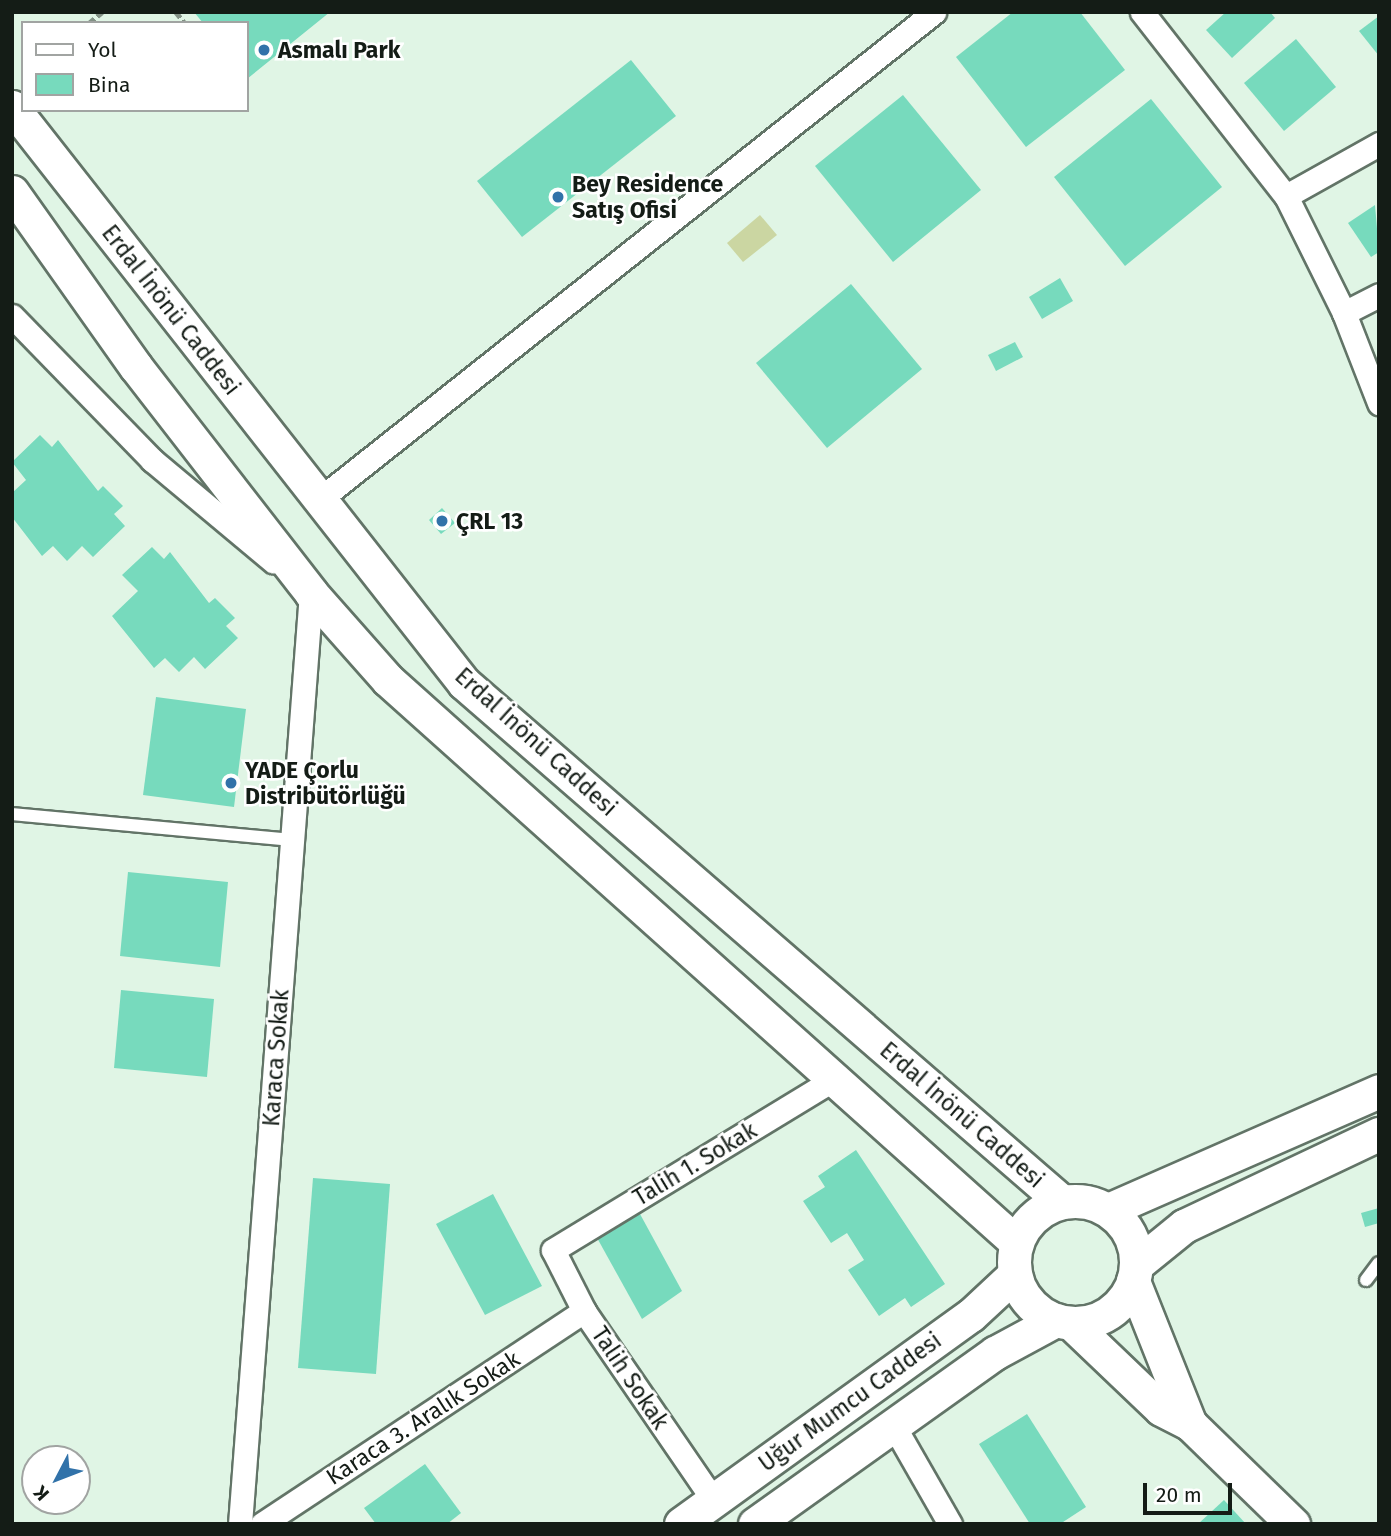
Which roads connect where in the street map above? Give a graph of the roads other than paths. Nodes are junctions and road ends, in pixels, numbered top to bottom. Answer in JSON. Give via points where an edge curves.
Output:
{"nodes":[{"id":1,"x":933,"y":12,"type":"edge"},
{"id":2,"x":1142,"y":12,"type":"edge"},
{"id":3,"x":12,"y":107,"type":"edge"},
{"id":4,"x":1379,"y":144,"type":"edge"},
{"id":5,"x":12,"y":192,"type":"edge"},
{"id":6,"x":1286,"y":197,"type":"junction"},
{"id":7,"x":1379,"y":295,"type":"edge"},
{"id":8,"x":1345,"y":313,"type":"junction"},
{"id":9,"x":12,"y":316,"type":"edge"},
{"id":10,"x":1379,"y":403,"type":"edge"},
{"id":11,"x":320,"y":499,"type":"junction"},
{"id":12,"x":311,"y":593,"type":"junction"},
{"id":13,"x":12,"y":814,"type":"edge"},
{"id":14,"x":292,"y":839,"type":"junction"},
{"id":15,"x":837,"y":1077,"type":"junction"},
{"id":16,"x":1379,"y":1091,"type":"edge"},
{"id":17,"x":1379,"y":1134,"type":"edge"},
{"id":18,"x":1062,"y":1202,"type":"junction"},
{"id":19,"x":1108,"y":1210,"type":"junction"},
{"id":20,"x":553,"y":1250,"type":"joint"},
{"id":21,"x":1016,"y":1258,"type":"junction"},
{"id":22,"x":1379,"y":1263,"type":"edge"},
{"id":23,"x":1134,"y":1273,"type":"junction"},
{"id":24,"x":1366,"y":1280,"type":"dead end"},
{"id":25,"x":584,"y":1311,"type":"junction"},
{"id":26,"x":1064,"y":1321,"type":"junction"},
{"id":27,"x":1190,"y":1424,"type":"junction"},
{"id":28,"x":895,"y":1428,"type":"junction"},
{"id":29,"x":714,"y":1501,"type":"junction"},
{"id":30,"x":240,"y":1524,"type":"edge"},
{"id":31,"x":262,"y":1524,"type":"edge"},
{"id":32,"x":681,"y":1524,"type":"edge"},
{"id":33,"x":755,"y":1524,"type":"edge"},
{"id":34,"x":950,"y":1524,"type":"edge"},
{"id":35,"x":1293,"y":1524,"type":"edge"}],
"edges":[{"from":1,"to":11,"type":"street"},
{"from":2,"to":6,"type":"street"},
{"from":3,"to":11,"type":"main road","name":"Erdal İnönü Caddesi"},
{"from":4,"to":6,"type":"street"},
{"from":5,"to":12,"type":"main road","via":[[136,367]]},
{"from":6,"to":8,"type":"street"},
{"from":7,"to":8,"type":"street"},
{"from":8,"to":10,"type":"street"},
{"from":9,"to":12,"type":"street","via":[[152,460]]},
{"from":11,"to":18,"type":"main road","name":"Erdal İnönü Caddesi","via":[[464,683]]},
{"from":12,"to":14,"type":"street","name":"Karaca Sokak"},
{"from":12,"to":15,"type":"main road","via":[[388,680],[463,751]]},
{"from":13,"to":14,"type":"lane"},
{"from":14,"to":30,"type":"street","name":"Karaca Sokak"},
{"from":15,"to":20,"type":"street","name":"Talih 1. Sokak"},
{"from":15,"to":21,"type":"main road"},
{"from":16,"to":19,"type":"main road"},
{"from":17,"to":23,"type":"main road","via":[[1184,1226]]},
{"from":18,"to":19,"type":"main road"},
{"from":18,"to":21,"type":"main road","via":[[1034,1216]]},
{"from":19,"to":23,"type":"main road","via":[[1129,1234]]},
{"from":20,"to":25,"type":"street","name":"Talih Sokak"},
{"from":21,"to":26,"type":"main road","via":[[1029,1303]]},
{"from":21,"to":29,"type":"main road","name":"Uğur Mumcu Caddesi","via":[[971,1315]]},
{"from":22,"to":24,"type":"lane"},
{"from":23,"to":26,"type":"main road","via":[[1116,1307]]},
{"from":23,"to":27,"type":"main road"},
{"from":25,"to":29,"type":"street","name":"Talih Sokak"},
{"from":25,"to":31,"type":"street","name":"Karaca 3. Aralık Sokak"},
{"from":26,"to":27,"type":"main road","via":[[1160,1409]]},
{"from":26,"to":28,"type":"main road","name":"Uğur Mumcu Caddesi","via":[[995,1353]]},
{"from":27,"to":35,"type":"main road"},
{"from":28,"to":33,"type":"main road","name":"Uğur Mumcu Caddesi"},
{"from":28,"to":34,"type":"street"},
{"from":29,"to":32,"type":"main road","name":"Uğur Mumcu Caddesi"}]}
